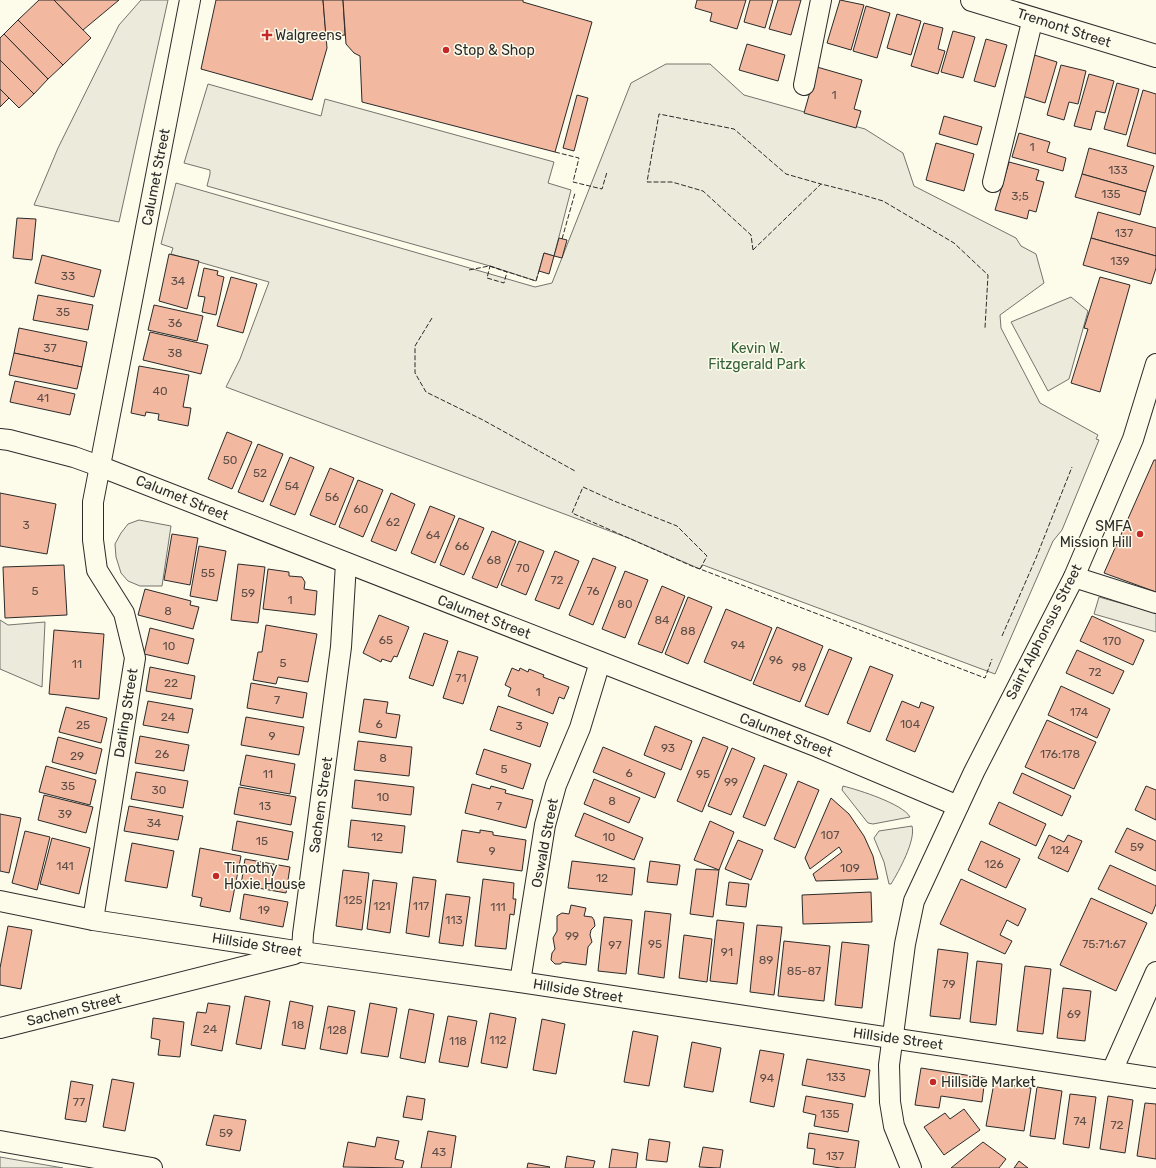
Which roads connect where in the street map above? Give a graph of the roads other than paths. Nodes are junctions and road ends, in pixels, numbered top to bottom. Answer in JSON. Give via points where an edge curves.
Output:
{"nodes":[{"id":1,"x":190,"y":0,"type":"edge"},
{"id":2,"x":821,"y":0,"type":"edge"},
{"id":3,"x":972,"y":0,"type":"edge"},
{"id":4,"x":1034,"y":18,"type":"junction"},
{"id":5,"x":1156,"y":56,"type":"edge"},
{"id":6,"x":804,"y":86,"type":"dead end"},
{"id":7,"x":993,"y":182,"type":"dead end"},
{"id":8,"x":1156,"y":364,"type":"edge"},
{"id":9,"x":0,"y":440,"type":"edge"},
{"id":10,"x":99,"y":466,"type":"junction"},
{"id":11,"x":346,"y":563,"type":"junction"},
{"id":12,"x":1074,"y":577,"type":"junction"},
{"id":13,"x":1156,"y":602,"type":"edge"},
{"id":14,"x":600,"y":662,"type":"junction"},
{"id":15,"x":958,"y":806,"type":"junction"},
{"id":16,"x":0,"y":901,"type":"edge"},
{"id":17,"x":93,"y":920,"type":"junction"},
{"id":18,"x":302,"y":952,"type":"junction"},
{"id":19,"x":1156,"y":972,"type":"edge"},
{"id":20,"x":520,"y":982,"type":"junction"},
{"id":21,"x":0,"y":1028,"type":"edge"},
{"id":22,"x":892,"y":1038,"type":"junction"},
{"id":23,"x":1112,"y":1071,"type":"junction"},
{"id":24,"x":1156,"y":1078,"type":"edge"},
{"id":25,"x":0,"y":1142,"type":"edge"},
{"id":26,"x":152,"y":1168,"type":"edge"},
{"id":27,"x":911,"y":1168,"type":"edge"}],
"edges":[{"from":1,"to":10,"type":"street","name":"Calumet Street"},
{"from":2,"to":6,"type":"street"},
{"from":3,"to":4,"type":"main road","name":"Tremont Street"},
{"from":4,"to":5,"type":"main road","name":"Tremont Street"},
{"from":4,"to":7,"type":"street"},
{"from":8,"to":12,"type":"street","name":"Saint Alphonsus Street","via":[[1137,428]]},
{"from":9,"to":10,"type":"street","via":[[9,440]]},
{"from":10,"to":11,"type":"street","name":"Calumet Street"},
{"from":10,"to":17,"type":"street","name":"Darling Street","via":[[93,502],[92,540],[97,570],[124,613],[135,658]]},
{"from":11,"to":14,"type":"street","name":"Calumet Street"},
{"from":11,"to":18,"type":"street","name":"Sachem Street","via":[[341,647]]},
{"from":12,"to":13,"type":"street"},
{"from":12,"to":15,"type":"street","name":"Saint Alphonsus Street"},
{"from":14,"to":15,"type":"street","name":"Calumet Street","via":[[882,773]]},
{"from":14,"to":20,"type":"street","name":"Oswald Street","via":[[580,728],[556,785],[545,825]]},
{"from":15,"to":22,"type":"street","via":[[914,901]]},
{"from":16,"to":17,"type":"street","name":"Hillside Street"},
{"from":17,"to":18,"type":"street","name":"Hillside Street"},
{"from":18,"to":20,"type":"street","name":"Hillside Street"},
{"from":18,"to":21,"type":"street","name":"Sachem Street"},
{"from":19,"to":23,"type":"street"},
{"from":20,"to":22,"type":"street","name":"Hillside Street"},
{"from":22,"to":23,"type":"street","name":"Hillside Street"},
{"from":22,"to":27,"type":"street","via":[[888,1065],[891,1113]]},
{"from":23,"to":24,"type":"street","name":"Hillside Street"},
{"from":25,"to":26,"type":"street"}]}
